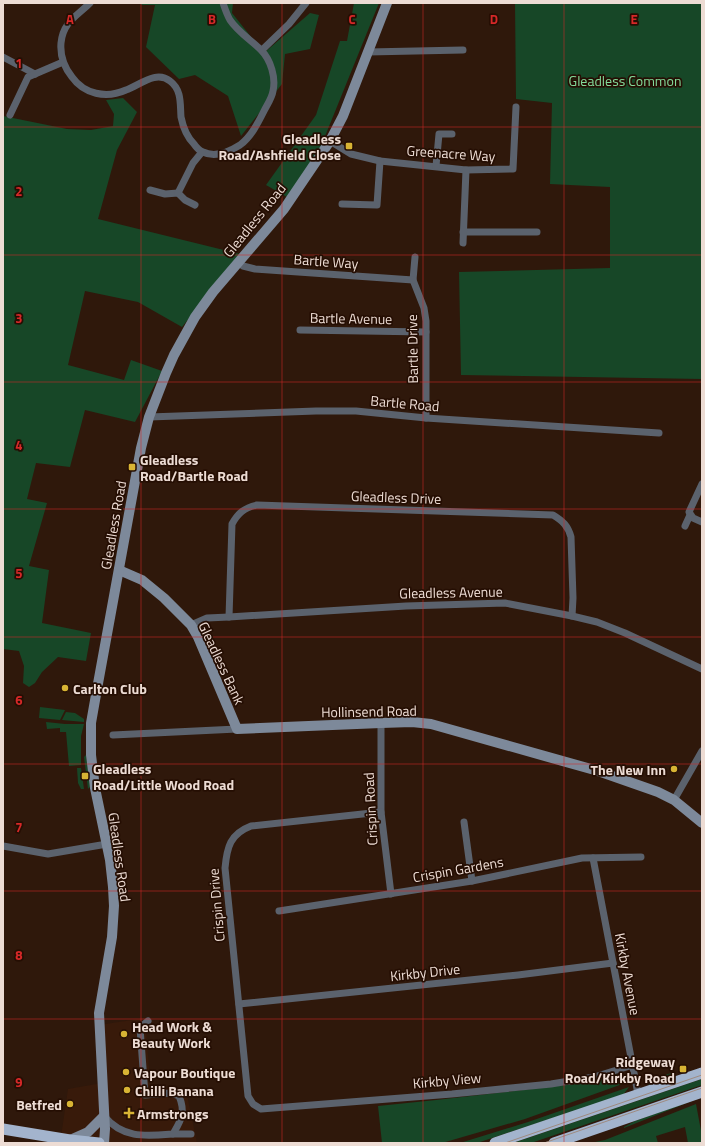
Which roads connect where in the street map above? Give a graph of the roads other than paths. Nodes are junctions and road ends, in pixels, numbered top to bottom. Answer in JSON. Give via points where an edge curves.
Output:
{"nodes":[{"id":1,"x":90,"y":3,"type":"edge"},
{"id":2,"x":223,"y":3,"type":"edge"},
{"id":3,"x":306,"y":3,"type":"edge"},
{"id":4,"x":387,"y":3,"type":"edge"},
{"id":5,"x":262,"y":50,"type":"junction"},
{"id":6,"x":463,"y":50,"type":"dead end"},
{"id":7,"x":368,"y":52,"type":"junction"},
{"id":8,"x":3,"y":57,"type":"edge"},
{"id":9,"x":63,"y":62,"type":"junction"},
{"id":10,"x":35,"y":74,"type":"junction"},
{"id":11,"x":516,"y":107,"type":"dead end"},
{"id":12,"x":10,"y":115,"type":"dead end"},
{"id":13,"x":452,"y":134,"type":"dead end"},
{"id":14,"x":330,"y":141,"type":"junction"},
{"id":15,"x":202,"y":152,"type":"junction"},
{"id":16,"x":380,"y":161,"type":"junction"},
{"id":17,"x":436,"y":166,"type":"junction"},
{"id":18,"x":466,"y":170,"type":"junction"},
{"id":19,"x":150,"y":190,"type":"dead end"},
{"id":20,"x":178,"y":193,"type":"junction"},
{"id":21,"x":342,"y":204,"type":"dead end"},
{"id":22,"x":195,"y":205,"type":"dead end"},
{"id":23,"x":463,"y":232,"type":"junction"},
{"id":24,"x":537,"y":232,"type":"dead end"},
{"id":25,"x":463,"y":243,"type":"dead end"},
{"id":26,"x":414,"y":257,"type":"dead end"},
{"id":27,"x":238,"y":262,"type":"junction"},
{"id":28,"x":413,"y":280,"type":"junction"},
{"id":29,"x":300,"y":330,"type":"dead end"},
{"id":30,"x":426,"y":332,"type":"junction"},
{"id":31,"x":149,"y":417,"type":"junction"},
{"id":32,"x":426,"y":418,"type":"junction"},
{"id":33,"x":659,"y":433,"type":"dead end"},
{"id":34,"x":702,"y":484,"type":"edge"},
{"id":35,"x":690,"y":515,"type":"junction"},
{"id":36,"x":702,"y":522,"type":"edge"},
{"id":37,"x":685,"y":526,"type":"dead end"},
{"id":38,"x":119,"y":570,"type":"junction"},
{"id":39,"x":572,"y":616,"type":"junction"},
{"id":40,"x":229,"y":617,"type":"junction"},
{"id":41,"x":191,"y":625,"type":"junction"},
{"id":42,"x":702,"y":669,"type":"edge"},
{"id":43,"x":380,"y":723,"type":"junction"},
{"id":44,"x":237,"y":729,"type":"junction"},
{"id":45,"x":113,"y":735,"type":"dead end"},
{"id":46,"x":702,"y":751,"type":"edge"},
{"id":47,"x":674,"y":800,"type":"junction"},
{"id":48,"x":381,"y":812,"type":"junction"},
{"id":49,"x":464,"y":822,"type":"dead end"},
{"id":50,"x":702,"y":823,"type":"edge"},
{"id":51,"x":107,"y":844,"type":"junction"},
{"id":52,"x":3,"y":846,"type":"edge"},
{"id":53,"x":641,"y":857,"type":"dead end"},
{"id":54,"x":593,"y":858,"type":"junction"},
{"id":55,"x":472,"y":881,"type":"junction"},
{"id":56,"x":390,"y":894,"type":"junction"},
{"id":57,"x":279,"y":911,"type":"dead end"},
{"id":58,"x":613,"y":963,"type":"junction"},
{"id":59,"x":239,"y":1004,"type":"junction"},
{"id":60,"x":148,"y":1021,"type":"dead end"},
{"id":61,"x":633,"y":1065,"type":"junction"},
{"id":62,"x":702,"y":1072,"type":"edge"},
{"id":63,"x":702,"y":1092,"type":"edge"},
{"id":64,"x":638,"y":1094,"type":"junction"},
{"id":65,"x":262,"y":1108,"type":"joint"},
{"id":66,"x":104,"y":1116,"type":"junction"},
{"id":67,"x":3,"y":1129,"type":"edge"},
{"id":68,"x":173,"y":1134,"type":"junction"},
{"id":69,"x":191,"y":1134,"type":"dead end"},
{"id":70,"x":73,"y":1141,"type":"edge"},
{"id":71,"x":100,"y":1143,"type":"edge"},
{"id":72,"x":104,"y":1143,"type":"edge"},
{"id":73,"x":495,"y":1143,"type":"edge"},
{"id":74,"x":554,"y":1143,"type":"edge"}],
"edges":[{"from":1,"to":9,"type":"street","via":[[76,14],[62,33],[60,46]]},
{"from":2,"to":5,"type":"street","via":[[231,20]]},
{"from":3,"to":5,"type":"street"},
{"from":4,"to":7,"type":"main road","name":"Gleadless Road"},
{"from":5,"to":15,"type":"street","via":[[273,72],[274,84],[273,93],[259,120],[241,144],[221,154],[211,155]]},
{"from":6,"to":7,"type":"street"},
{"from":7,"to":14,"type":"main road","name":"Gleadless Road","via":[[343,116]]},
{"from":8,"to":10,"type":"street"},
{"from":9,"to":10,"type":"street"},
{"from":9,"to":15,"type":"street","via":[[76,83],[94,93],[124,91],[148,79],[164,77],[176,87],[180,96],[187,137]]},
{"from":10,"to":12,"type":"street","via":[[28,77]]},
{"from":11,"to":18,"type":"street","name":"Greenacre Way","via":[[513,169]]},
{"from":13,"to":17,"type":"street","via":[[439,134]]},
{"from":14,"to":16,"type":"street","name":"Greenacre Way","via":[[350,154]]},
{"from":14,"to":27,"type":"main road","name":"Gleadless Road","via":[[284,209]]},
{"from":15,"to":20,"type":"street"},
{"from":16,"to":17,"type":"street","name":"Greenacre Way"},
{"from":16,"to":21,"type":"street","via":[[377,205]]},
{"from":17,"to":18,"type":"street","name":"Greenacre Way"},
{"from":18,"to":23,"type":"street"},
{"from":19,"to":20,"type":"street","via":[[165,194]]},
{"from":20,"to":22,"type":"street"},
{"from":23,"to":24,"type":"street"},
{"from":23,"to":25,"type":"street"},
{"from":26,"to":28,"type":"street","name":"Bartle Drive"},
{"from":27,"to":28,"type":"street","name":"Bartle Way","via":[[255,269]]},
{"from":27,"to":31,"type":"main road","name":"Gleadless Road","via":[[195,317],[174,355]]},
{"from":28,"to":30,"type":"street","name":"Bartle Drive","via":[[424,308]]},
{"from":29,"to":30,"type":"street","name":"Bartle Avenue"},
{"from":30,"to":32,"type":"street","name":"Bartle Drive"},
{"from":31,"to":32,"type":"street","name":"Bartle Road","via":[[316,411]]},
{"from":31,"to":38,"type":"main road","name":"Gleadless Road"},
{"from":32,"to":33,"type":"street","name":"Bartle Road"},
{"from":34,"to":35,"type":"street","via":[[689,512]]},
{"from":35,"to":36,"type":"street"},
{"from":35,"to":37,"type":"street"},
{"from":38,"to":41,"type":"main road","name":"Gleadless Bank","via":[[142,580]]},
{"from":38,"to":51,"type":"main road","name":"Gleadless Road","via":[[90,739]]},
{"from":39,"to":40,"type":"street","name":"Gleadless Avenue","via":[[520,605],[486,603]]},
{"from":39,"to":40,"type":"street","name":"Gleadless Drive","via":[[571,537],[565,524],[553,515],[257,505],[241,511],[232,524]]},
{"from":39,"to":42,"type":"street","name":"Gleadless Avenue","via":[[598,622],[625,633]]},
{"from":40,"to":41,"type":"street","name":"Gleadless Avenue","via":[[208,618]]},
{"from":41,"to":44,"type":"main road","name":"Gleadless Bank"},
{"from":43,"to":44,"type":"main road","name":"Hollinsend Road"},
{"from":43,"to":47,"type":"main road","name":"Hollinsend Road","via":[[431,724],[598,771]]},
{"from":43,"to":48,"type":"street","name":"Crispin Road"},
{"from":44,"to":45,"type":"street","name":"Hollinsend Road"},
{"from":46,"to":47,"type":"street"},
{"from":47,"to":50,"type":"main road","name":"Hollinsend Road"},
{"from":48,"to":56,"type":"street","name":"Crispin Road"},
{"from":48,"to":59,"type":"street","name":"Crispin Drive","via":[[251,826],[235,835],[229,844],[224,868]]},
{"from":49,"to":55,"type":"street"},
{"from":51,"to":52,"type":"street","via":[[48,854]]},
{"from":51,"to":66,"type":"main road","name":"Gleadless Road","via":[[114,906],[112,937],[99,1013]]},
{"from":53,"to":54,"type":"street","name":"Crispin Gardens"},
{"from":54,"to":55,"type":"street","name":"Crispin Gardens","via":[[571,860]]},
{"from":54,"to":58,"type":"street","name":"Kirkby Avenue"},
{"from":55,"to":56,"type":"street","name":"Crispin Gardens"},
{"from":56,"to":57,"type":"street","name":"Crispin Gardens"},
{"from":58,"to":59,"type":"street","name":"Kirkby Drive"},
{"from":58,"to":61,"type":"street","name":"Kirkby Avenue"},
{"from":59,"to":65,"type":"street","name":"Crispin Drive","via":[[248,1096],[253,1104]]},
{"from":60,"to":68,"type":"street","via":[[140,1028],[145,1095],[170,1093],[179,1096],[182,1101],[183,1118]]},
{"from":61,"to":64,"type":"street","name":"Kirkby Avenue"},
{"from":61,"to":65,"type":"street","name":"Kirkby View","via":[[594,1077],[551,1084]]},
{"from":62,"to":64,"type":"highway"},
{"from":63,"to":74,"type":"highway"},
{"from":64,"to":73,"type":"highway"},
{"from":66,"to":68,"type":"street","via":[[114,1127],[134,1135]]},
{"from":66,"to":70,"type":"main road","via":[[88,1132]]},
{"from":66,"to":72,"type":"main road","name":"Gleadless Road"},
{"from":67,"to":70,"type":"highway"},
{"from":68,"to":69,"type":"street"},
{"from":70,"to":71,"type":"highway"}]}
